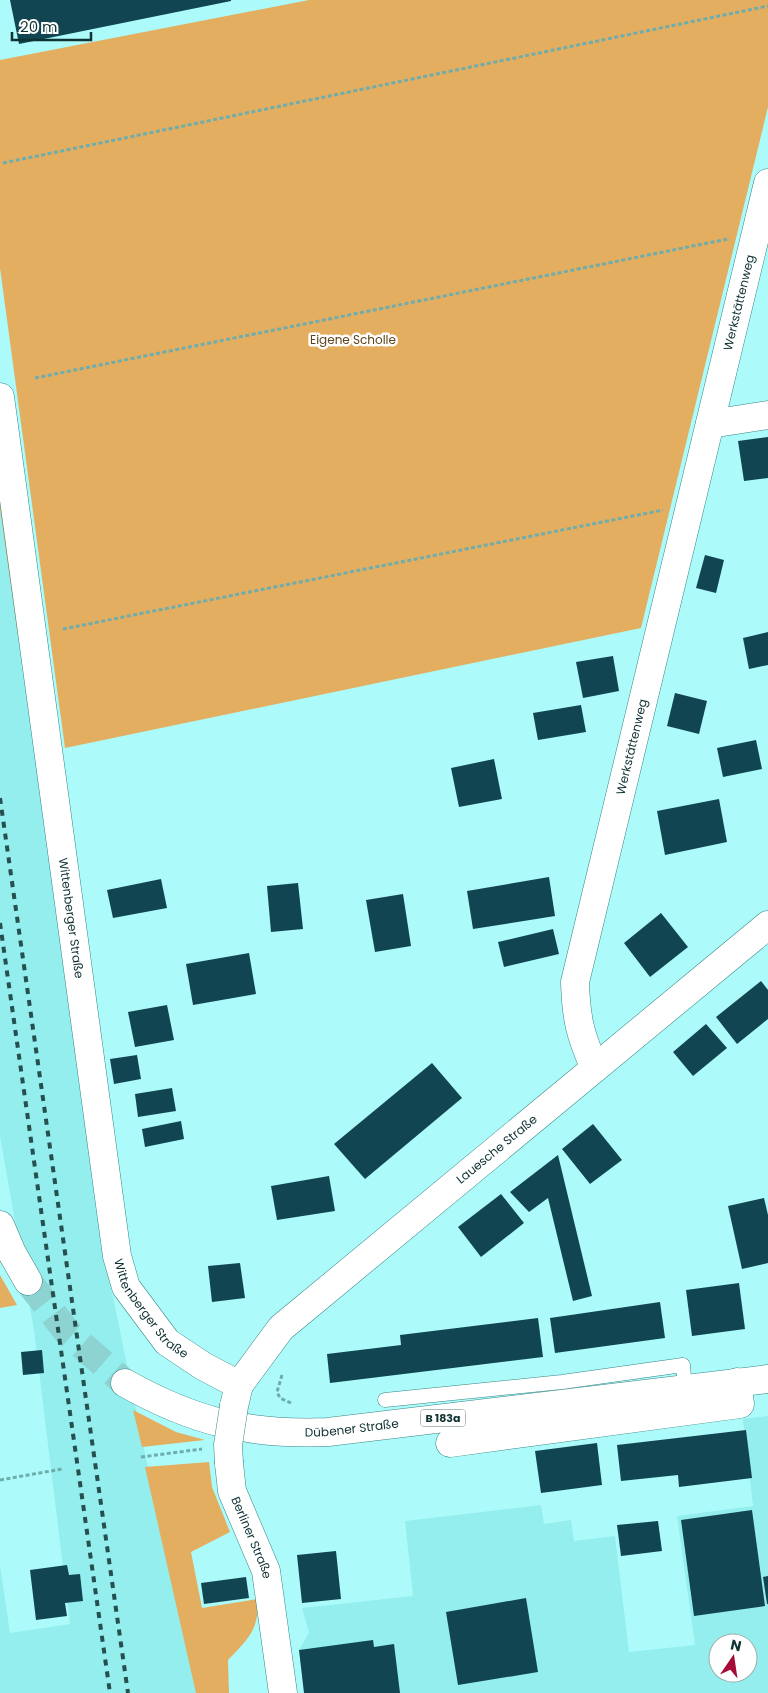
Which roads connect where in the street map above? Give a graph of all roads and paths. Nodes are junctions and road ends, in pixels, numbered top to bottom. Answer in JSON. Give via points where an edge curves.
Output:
{"nodes":[{"id":1,"x":768,"y":6,"type":"edge"},
{"id":2,"x":3,"y":163,"type":"dead end"},
{"id":3,"x":768,"y":182,"type":"edge"},
{"id":4,"x":754,"y":240,"type":"junction"},
{"id":5,"x":35,"y":378,"type":"dead end"},
{"id":6,"x":0,"y":397,"type":"edge"},
{"id":7,"x":768,"y":415,"type":"edge"},
{"id":8,"x":710,"y":424,"type":"junction"},
{"id":9,"x":690,"y":504,"type":"junction"},
{"id":10,"x":62,"y":629,"type":"dead end"},
{"id":11,"x":768,"y":925,"type":"edge"},
{"id":12,"x":595,"y":1068,"type":"junction"},
{"id":13,"x":0,"y":1225,"type":"edge"},
{"id":14,"x":28,"y":1281,"type":"tunnel mouth"},
{"id":15,"x":285,"y":1372,"type":"dead end"},
{"id":16,"x":768,"y":1379,"type":"edge"},
{"id":17,"x":737,"y":1382,"type":"junction"},
{"id":18,"x":125,"y":1384,"type":"tunnel mouth"},
{"id":19,"x":685,"y":1389,"type":"junction"},
{"id":20,"x":236,"y":1396,"type":"junction"},
{"id":21,"x":385,"y":1400,"type":"dead end"},
{"id":22,"x":298,"y":1403,"type":"dead end"},
{"id":23,"x":450,"y":1443,"type":"dead end"},
{"id":24,"x":141,"y":1456,"type":"dead end"},
{"id":25,"x":219,"y":1456,"type":"junction"},
{"id":26,"x":62,"y":1469,"type":"dead end"},
{"id":27,"x":0,"y":1480,"type":"edge"},
{"id":28,"x":283,"y":1693,"type":"edge"}],
"edges":[{"from":1,"to":2,"type":"path"},
{"from":3,"to":4,"type":"street","name":"Werkstättenweg"},
{"from":4,"to":5,"type":"path","via":[[740,236]]},
{"from":4,"to":8,"type":"street","name":"Werkstättenweg"},
{"from":6,"to":20,"type":"street","name":"Wittenberger Straße","via":[[117,1256],[126,1287],[167,1342],[203,1366]]},
{"from":7,"to":8,"type":"street"},
{"from":8,"to":9,"type":"street","name":"Werkstättenweg"},
{"from":9,"to":10,"type":"path"},
{"from":9,"to":12,"type":"street","name":"Werkstättenweg","via":[[575,982],[582,1040]]},
{"from":11,"to":12,"type":"street","name":"Lauesche Straße"},
{"from":12,"to":20,"type":"street","name":"Lauesche Straße","via":[[281,1328]]},
{"from":13,"to":14,"type":"street"},
{"from":15,"to":22,"type":"path","via":[[277,1392],[289,1403]]},
{"from":16,"to":17,"type":"street","name":"Dübener Straße","number":"B 183a"},
{"from":17,"to":19,"type":"street","name":"Dübener Straße","number":"B 183a"},
{"from":17,"to":23,"type":"street","via":[[740,1404]]},
{"from":18,"to":19,"type":"street","name":"Dübener Straße","number":"B 183a","via":[[155,1400],[209,1421],[237,1428],[295,1433],[328,1432]]},
{"from":19,"to":21,"type":"lane","via":[[683,1365],[562,1382]]},
{"from":20,"to":25,"type":"street","name":"Berliner Straße","bridge":true,"via":[[228,1445]]},
{"from":24,"to":25,"type":"path","via":[[175,1451]]},
{"from":25,"to":28,"type":"street","name":"Berliner Straße","via":[[266,1571]]},
{"from":26,"to":27,"type":"path"}]}
